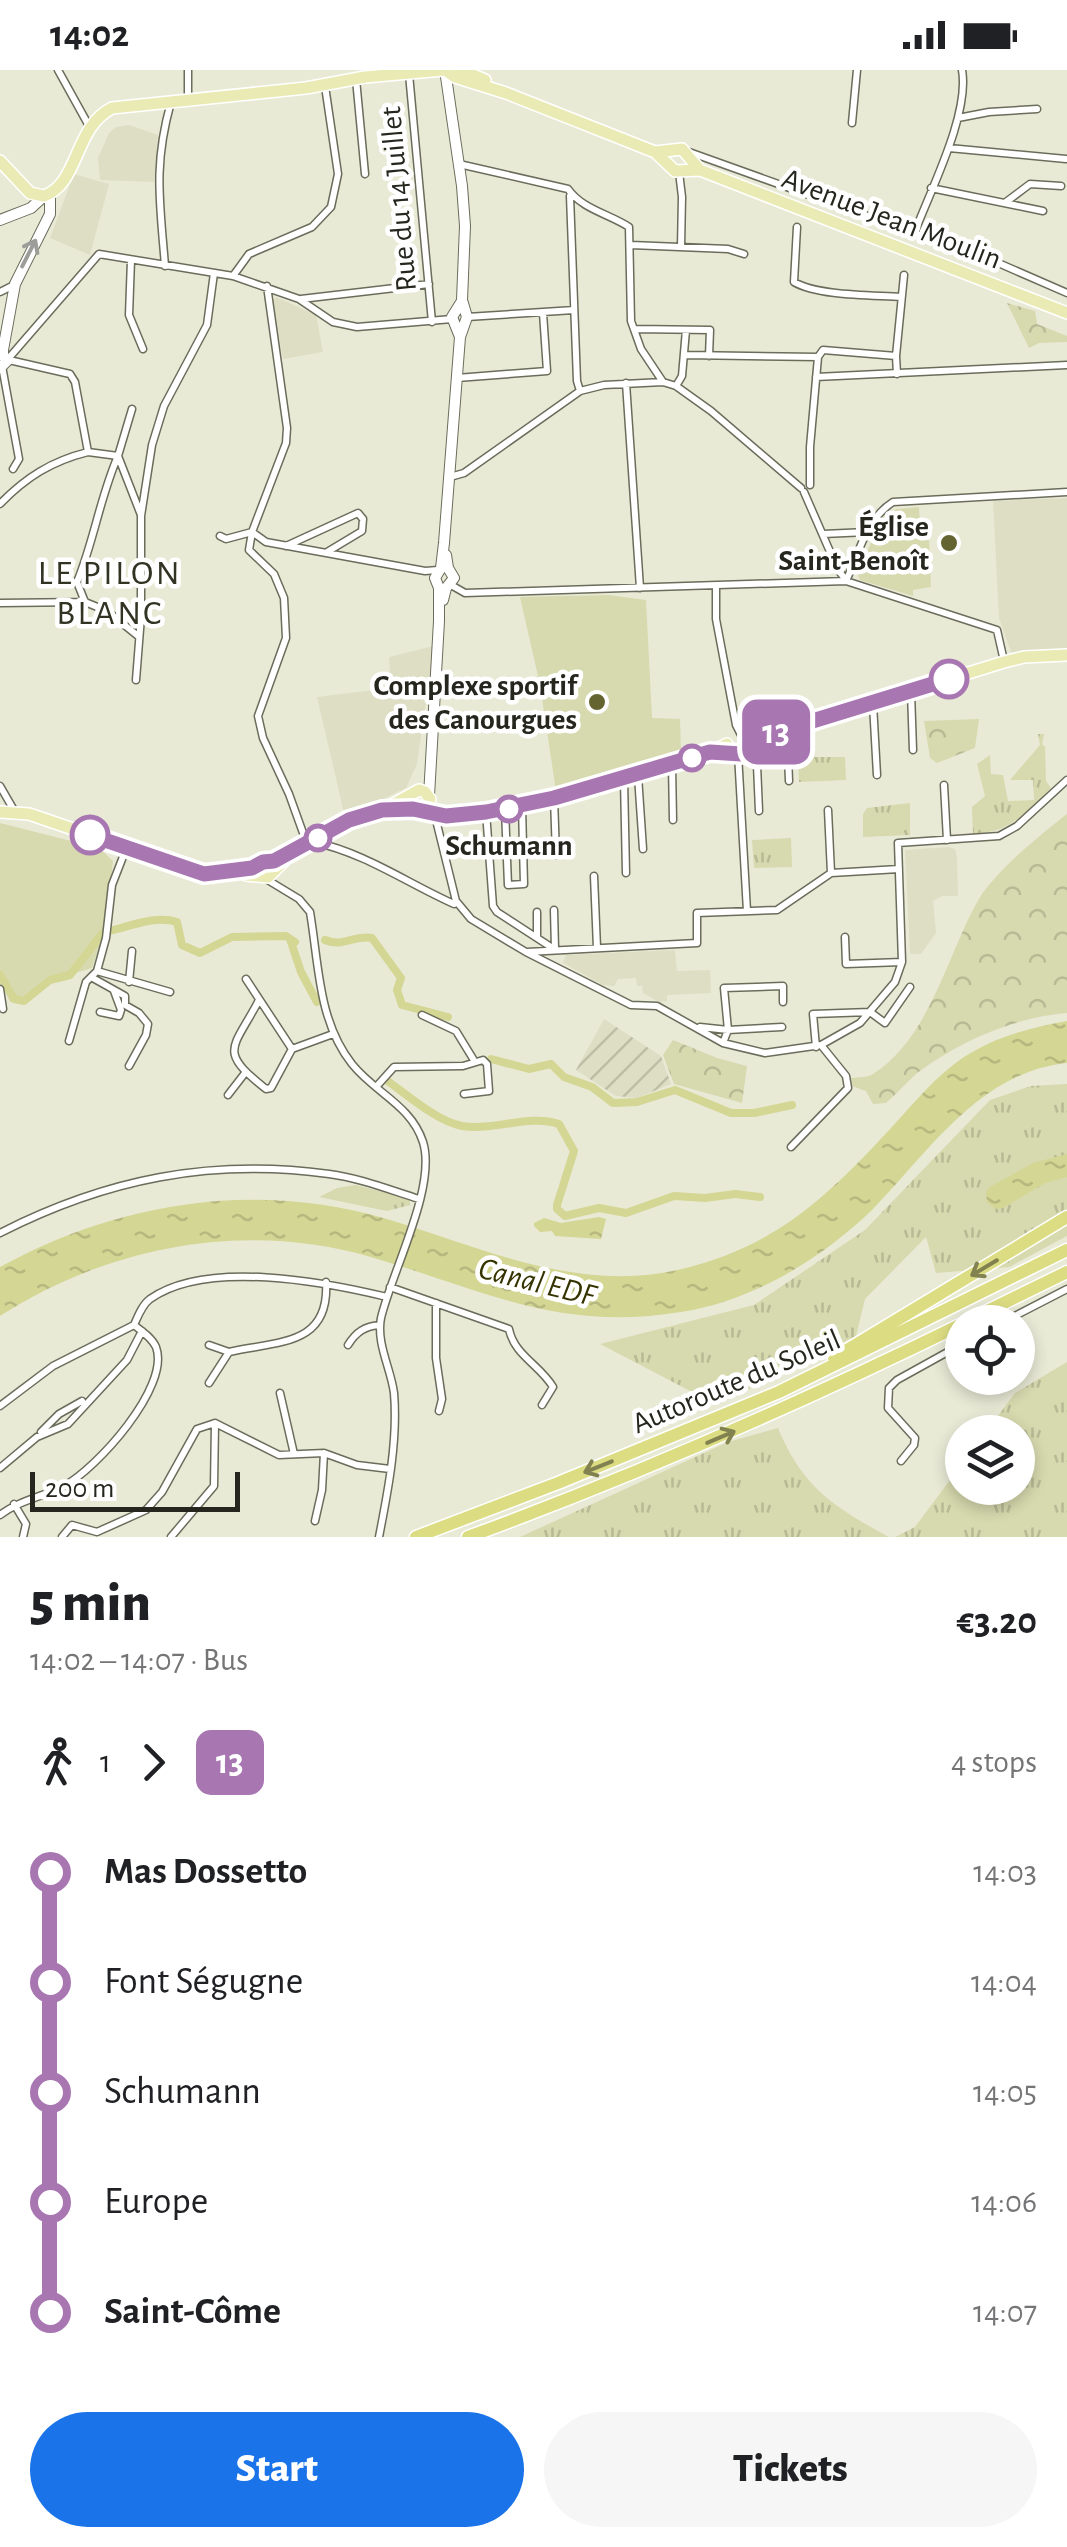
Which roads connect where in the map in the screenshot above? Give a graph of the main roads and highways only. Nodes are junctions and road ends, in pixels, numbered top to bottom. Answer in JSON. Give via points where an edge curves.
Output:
{"nodes":[{"id":1,"x":381,"y":70,"type":"edge"},
{"id":2,"x":444,"y":70,"type":"edge"},
{"id":3,"x":461,"y":70,"type":"edge"},
{"id":4,"x":361,"y":78,"type":"junction"},
{"id":5,"x":506,"y":93,"type":"junction"},
{"id":6,"x":668,"y":157,"type":"junction"},
{"id":7,"x":0,"y":161,"type":"edge"},
{"id":8,"x":688,"y":164,"type":"junction"},
{"id":9,"x":6,"y":175,"type":"edge"},
{"id":10,"x":1067,"y":312,"type":"edge"},
{"id":11,"x":1067,"y":658,"type":"edge"},
{"id":12,"x":412,"y":793,"type":"junction"},
{"id":13,"x":429,"y":798,"type":"junction"},
{"id":14,"x":382,"y":810,"type":"junction"},
{"id":15,"x":0,"y":812,"type":"edge"},
{"id":16,"x":433,"y":813,"type":"junction"},
{"id":17,"x":1067,"y":1218,"type":"edge"},
{"id":18,"x":1067,"y":1250,"type":"edge"},
{"id":19,"x":1067,"y":1272,"type":"edge"},
{"id":20,"x":1000,"y":1305,"type":"edge"},
{"id":21,"x":945,"y":1332,"type":"edge"},
{"id":22,"x":779,"y":1392,"type":"junction"},
{"id":23,"x":416,"y":1537,"type":"edge"},
{"id":24,"x":468,"y":1537,"type":"edge"}],
"edges":[{"from":1,"to":4,"type":"main road"},
{"from":2,"to":4,"type":"main road"},
{"from":2,"to":5,"type":"main road","name":"Avenue Jean Moulin"},
{"from":3,"to":5,"type":"main road","name":"Avenue Jean Moulin"},
{"from":4,"to":9,"type":"main road","via":[[112,108],[89,126],[64,180],[47,195]]},
{"from":5,"to":6,"type":"main road","name":"Avenue Jean Moulin"},
{"from":6,"to":8,"type":"main road","name":"Avenue Jean Moulin","via":[[669,168]]},
{"from":6,"to":8,"type":"main road","name":"Avenue Jean Moulin","via":[[678,148]]},
{"from":7,"to":9,"type":"main road"},
{"from":8,"to":10,"type":"main road","name":"Avenue Jean Moulin"},
{"from":11,"to":16,"type":"main road","via":[[1024,657],[522,806]]},
{"from":12,"to":13,"type":"main road","via":[[422,790]]},
{"from":12,"to":14,"type":"main road"},
{"from":12,"to":16,"type":"main road","via":[[408,801]]},
{"from":13,"to":16,"type":"main road"},
{"from":13,"to":16,"type":"main road"},
{"from":14,"to":15,"type":"main road","via":[[349,820],[266,870],[220,877],[29,814]]},
{"from":14,"to":16,"type":"main road"},
{"from":17,"to":22,"type":"highway","one_way":true,"via":[[785,1381]]},
{"from":18,"to":22,"type":"highway","name":"Autoroute du Soleil"},
{"from":19,"to":20,"type":"highway","name":"Autoroute du Soleil"},
{"from":24,"to":21,"type":"highway","name":"Autoroute du Soleil","one_way":true,"via":[[747,1426]]},
{"from":22,"to":23,"type":"highway","name":"Autoroute du Soleil","one_way":true}]}
